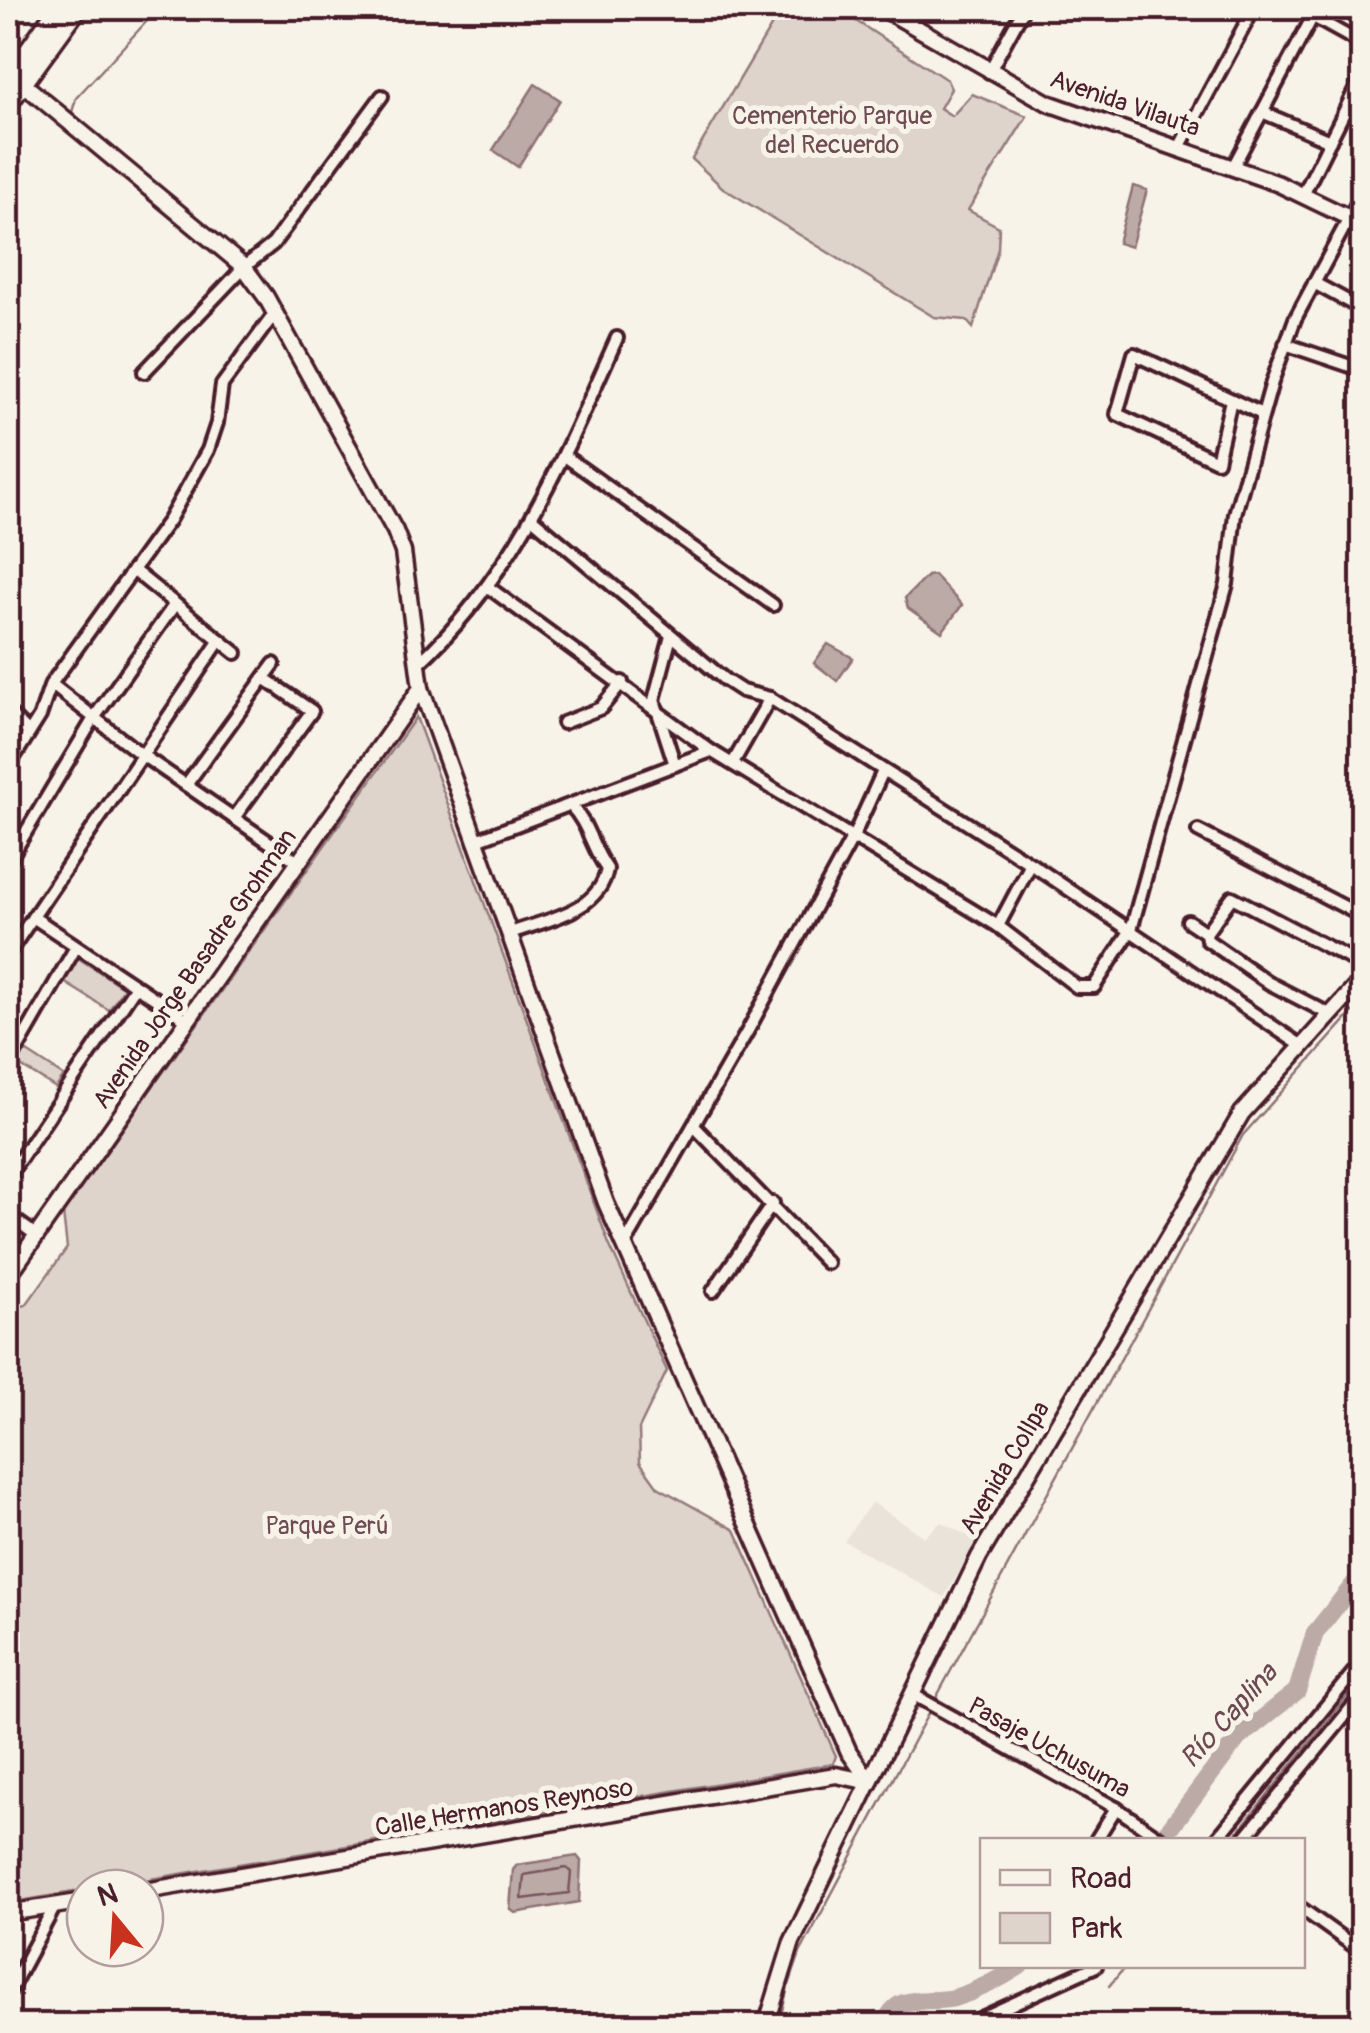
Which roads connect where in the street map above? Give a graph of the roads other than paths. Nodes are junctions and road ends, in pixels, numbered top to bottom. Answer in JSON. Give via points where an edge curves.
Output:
{"nodes":[{"id":1,"x":59,"y":8,"type":"edge"},
{"id":2,"x":77,"y":8,"type":"edge"},
{"id":3,"x":882,"y":8,"type":"edge"},
{"id":4,"x":1024,"y":8,"type":"edge"},
{"id":5,"x":1254,"y":8,"type":"edge"},
{"id":6,"x":1297,"y":8,"type":"edge"},
{"id":7,"x":1313,"y":16,"type":"junction"},
{"id":8,"x":1362,"y":44,"type":"edge"},
{"id":9,"x":989,"y":72,"type":"junction"},
{"id":10,"x":1362,"y":76,"type":"edge"},
{"id":11,"x":14,"y":79,"type":"edge"},
{"id":12,"x":382,"y":96,"type":"dead end"},
{"id":13,"x":8,"y":103,"type":"edge"},
{"id":14,"x":1262,"y":112,"type":"junction"},
{"id":15,"x":1330,"y":141,"type":"junction"},
{"id":16,"x":1180,"y":146,"type":"junction"},
{"id":17,"x":1233,"y":167,"type":"junction"},
{"id":18,"x":1362,"y":194,"type":"edge"},
{"id":19,"x":1303,"y":196,"type":"junction"},
{"id":20,"x":1356,"y":220,"type":"edge"},
{"id":21,"x":244,"y":267,"type":"junction"},
{"id":22,"x":1314,"y":283,"type":"junction"},
{"id":23,"x":1362,"y":309,"type":"edge"},
{"id":24,"x":275,"y":313,"type":"junction"},
{"id":25,"x":617,"y":338,"type":"dead end"},
{"id":26,"x":1285,"y":344,"type":"junction"},
{"id":27,"x":1362,"y":370,"type":"edge"},
{"id":28,"x":144,"y":372,"type":"dead end"},
{"id":29,"x":1232,"y":400,"type":"junction"},
{"id":30,"x":1262,"y":414,"type":"junction"},
{"id":31,"x":566,"y":457,"type":"junction"},
{"id":32,"x":533,"y":520,"type":"junction"},
{"id":33,"x":133,"y":570,"type":"junction"},
{"id":34,"x":488,"y":587,"type":"junction"},
{"id":35,"x":175,"y":604,"type":"junction"},
{"id":36,"x":773,"y":605,"type":"dead end"},
{"id":37,"x":671,"y":636,"type":"junction"},
{"id":38,"x":220,"y":640,"type":"junction"},
{"id":39,"x":236,"y":653,"type":"dead end"},
{"id":40,"x":274,"y":664,"type":"dead end"},
{"id":41,"x":418,"y":664,"type":"junction"},
{"id":42,"x":264,"y":678,"type":"junction"},
{"id":43,"x":622,"y":682,"type":"junction"},
{"id":44,"x":51,"y":684,"type":"junction"},
{"id":45,"x":420,"y":688,"type":"junction"},
{"id":46,"x":770,"y":698,"type":"junction"},
{"id":47,"x":660,"y":711,"type":"junction"},
{"id":48,"x":8,"y":712,"type":"edge"},
{"id":49,"x":94,"y":718,"type":"junction"},
{"id":50,"x":562,"y":723,"type":"dead end"},
{"id":51,"x":29,"y":734,"type":"junction"},
{"id":52,"x":711,"y":751,"type":"junction"},
{"id":53,"x":142,"y":754,"type":"junction"},
{"id":54,"x":734,"y":761,"type":"junction"},
{"id":55,"x":675,"y":765,"type":"junction"},
{"id":56,"x":8,"y":767,"type":"edge"},
{"id":57,"x":883,"y":771,"type":"junction"},
{"id":58,"x":186,"y":785,"type":"junction"},
{"id":59,"x":570,"y":805,"type":"junction"},
{"id":60,"x":234,"y":818,"type":"junction"},
{"id":61,"x":1198,"y":831,"type":"dead end"},
{"id":62,"x":854,"y":835,"type":"junction"},
{"id":63,"x":474,"y":841,"type":"junction"},
{"id":64,"x":8,"y":862,"type":"edge"},
{"id":65,"x":298,"y":862,"type":"junction"},
{"id":66,"x":1032,"y":864,"type":"junction"},
{"id":67,"x":1362,"y":916,"type":"edge"},
{"id":68,"x":32,"y":917,"type":"junction"},
{"id":69,"x":1188,"y":921,"type":"dead end"},
{"id":70,"x":998,"y":926,"type":"junction"},
{"id":71,"x":1132,"y":930,"type":"junction"},
{"id":72,"x":1206,"y":932,"type":"junction"},
{"id":73,"x":508,"y":934,"type":"junction"},
{"id":74,"x":76,"y":947,"type":"junction"},
{"id":75,"x":8,"y":954,"type":"edge"},
{"id":76,"x":1362,"y":965,"type":"edge"},
{"id":77,"x":1362,"y":980,"type":"edge"},
{"id":78,"x":136,"y":986,"type":"junction"},
{"id":79,"x":1331,"y":1016,"type":"junction"},
{"id":80,"x":187,"y":1020,"type":"junction"},
{"id":81,"x":1302,"y":1046,"type":"junction"},
{"id":82,"x":8,"y":1066,"type":"edge"},
{"id":83,"x":695,"y":1127,"type":"junction"},
{"id":84,"x":8,"y":1177,"type":"edge"},
{"id":85,"x":773,"y":1203,"type":"junction"},
{"id":86,"x":8,"y":1215,"type":"edge"},
{"id":87,"x":36,"y":1235,"type":"junction"},
{"id":88,"x":624,"y":1247,"type":"junction"},
{"id":89,"x":827,"y":1263,"type":"dead end"},
{"id":90,"x":8,"y":1276,"type":"edge"},
{"id":91,"x":713,"y":1292,"type":"dead end"},
{"id":92,"x":1361,"y":1666,"type":"edge"},
{"id":93,"x":912,"y":1694,"type":"junction"},
{"id":94,"x":1362,"y":1695,"type":"edge"},
{"id":95,"x":870,"y":1782,"type":"junction"},
{"id":96,"x":1116,"y":1808,"type":"junction"},
{"id":97,"x":1159,"y":1836,"type":"edge"},
{"id":98,"x":1097,"y":1838,"type":"edge"},
{"id":99,"x":1218,"y":1838,"type":"edge"},
{"id":100,"x":1245,"y":1838,"type":"edge"},
{"id":101,"x":165,"y":1888,"type":"edge"},
{"id":102,"x":65,"y":1904,"type":"edge"},
{"id":103,"x":55,"y":1906,"type":"junction"},
{"id":104,"x":1305,"y":1911,"type":"edge"},
{"id":105,"x":8,"y":1914,"type":"edge"},
{"id":106,"x":1362,"y":1952,"type":"edge"},
{"id":107,"x":1092,"y":1968,"type":"edge"},
{"id":108,"x":8,"y":1994,"type":"edge"},
{"id":109,"x":766,"y":2026,"type":"edge"},
{"id":110,"x":964,"y":2026,"type":"edge"}],
"edges":[{"from":1,"to":11,"type":"highway"},
{"from":2,"to":11,"type":"highway"},
{"from":3,"to":9,"type":"main road","name":"Avenida Vilauta"},
{"from":4,"to":9,"type":"street"},
{"from":5,"to":16,"type":"street"},
{"from":6,"to":7,"type":"street"},
{"from":7,"to":8,"type":"street"},
{"from":7,"to":14,"type":"street"},
{"from":9,"to":16,"type":"main road","name":"Avenida Vilauta","via":[[1048,103]]},
{"from":10,"to":15,"type":"street"},
{"from":11,"to":13,"type":"highway"},
{"from":11,"to":21,"type":"main road"},
{"from":12,"to":21,"type":"street","via":[[273,244]]},
{"from":14,"to":15,"type":"street"},
{"from":14,"to":17,"type":"street"},
{"from":15,"to":19,"type":"street"},
{"from":16,"to":17,"type":"main road","name":"Avenida Vilauta"},
{"from":17,"to":19,"type":"main road","name":"Avenida Vilauta"},
{"from":18,"to":20,"type":"street"},
{"from":19,"to":20,"type":"main road","name":"Avenida Vilauta"},
{"from":20,"to":22,"type":"street"},
{"from":21,"to":24,"type":"main road"},
{"from":21,"to":28,"type":"street"},
{"from":22,"to":23,"type":"street"},
{"from":22,"to":26,"type":"street"},
{"from":24,"to":33,"type":"street","via":[[229,372],[208,450]]},
{"from":24,"to":41,"type":"main road","via":[[395,531]]},
{"from":25,"to":31,"type":"street"},
{"from":26,"to":27,"type":"street"},
{"from":26,"to":30,"type":"street"},
{"from":29,"to":29,"type":"street","via":[[1217,461],[1117,414],[1134,354]]},
{"from":29,"to":30,"type":"street"},
{"from":30,"to":71,"type":"street","via":[[1235,514],[1227,584]]},
{"from":31,"to":32,"type":"street"},
{"from":31,"to":36,"type":"street"},
{"from":32,"to":34,"type":"street"},
{"from":32,"to":37,"type":"street"},
{"from":33,"to":35,"type":"street"},
{"from":33,"to":44,"type":"street"},
{"from":34,"to":41,"type":"street"},
{"from":34,"to":43,"type":"street"},
{"from":35,"to":38,"type":"street"},
{"from":35,"to":49,"type":"street"},
{"from":37,"to":46,"type":"street","via":[[742,690]]},
{"from":37,"to":47,"type":"street","via":[[654,700]]},
{"from":38,"to":39,"type":"street"},
{"from":38,"to":53,"type":"street"},
{"from":40,"to":42,"type":"street"},
{"from":41,"to":45,"type":"main road"},
{"from":42,"to":58,"type":"street"},
{"from":42,"to":60,"type":"street","via":[[312,711]]},
{"from":43,"to":47,"type":"street"},
{"from":43,"to":50,"type":"street","via":[[601,708]]},
{"from":44,"to":49,"type":"street"},
{"from":44,"to":51,"type":"street"},
{"from":45,"to":63,"type":"main road"},
{"from":45,"to":65,"type":"main road","name":"Avenida Jorge Basadre Grohman"},
{"from":46,"to":54,"type":"street"},
{"from":46,"to":57,"type":"street"},
{"from":47,"to":52,"type":"street"},
{"from":47,"to":55,"type":"street"},
{"from":48,"to":51,"type":"street"},
{"from":49,"to":53,"type":"street"},
{"from":49,"to":64,"type":"street"},
{"from":51,"to":56,"type":"street"},
{"from":52,"to":54,"type":"street"},
{"from":52,"to":55,"type":"street"},
{"from":53,"to":58,"type":"street"},
{"from":53,"to":68,"type":"street"},
{"from":54,"to":62,"type":"street"},
{"from":55,"to":59,"type":"street"},
{"from":57,"to":62,"type":"street"},
{"from":57,"to":66,"type":"street"},
{"from":58,"to":60,"type":"street"},
{"from":59,"to":63,"type":"street"},
{"from":59,"to":73,"type":"street","via":[[607,869],[600,892],[589,903]]},
{"from":60,"to":65,"type":"street"},
{"from":61,"to":67,"type":"street"},
{"from":62,"to":70,"type":"street"},
{"from":62,"to":83,"type":"street"},
{"from":63,"to":73,"type":"main road"},
{"from":65,"to":80,"type":"main road","name":"Avenida Jorge Basadre Grohman"},
{"from":66,"to":70,"type":"street"},
{"from":66,"to":71,"type":"street"},
{"from":68,"to":74,"type":"street"},
{"from":68,"to":75,"type":"street"},
{"from":69,"to":72,"type":"street"},
{"from":70,"to":71,"type":"street","via":[[1086,990]]},
{"from":71,"to":81,"type":"street"},
{"from":72,"to":76,"type":"street","via":[[1232,897]]},
{"from":72,"to":79,"type":"street","via":[[1206,940],[1268,983]]},
{"from":73,"to":88,"type":"main road"},
{"from":74,"to":78,"type":"street"},
{"from":74,"to":82,"type":"street"},
{"from":77,"to":79,"type":"main road","name":"Avenida Collpa"},
{"from":78,"to":80,"type":"street"},
{"from":78,"to":84,"type":"street"},
{"from":79,"to":81,"type":"main road","name":"Avenida Collpa"},
{"from":80,"to":87,"type":"main road","name":"Avenida Jorge Basadre Grohman"},
{"from":81,"to":93,"type":"main road","name":"Avenida Collpa","via":[[1248,1104],[1211,1162],[978,1557]]},
{"from":83,"to":85,"type":"street"},
{"from":83,"to":88,"type":"street"},
{"from":85,"to":89,"type":"street"},
{"from":85,"to":91,"type":"street"},
{"from":86,"to":87,"type":"street"},
{"from":87,"to":90,"type":"main road","name":"Avenida Jorge Basadre Grohman"},
{"from":88,"to":95,"type":"main road","via":[[849,1752]]},
{"from":92,"to":99,"type":"street"},
{"from":93,"to":95,"type":"main road","name":"Avenida Collpa"},
{"from":93,"to":96,"type":"street","name":"Pasaje Uchusuma"},
{"from":94,"to":100,"type":"street"},
{"from":95,"to":101,"type":"main road","name":"Calle Hermanos Reynoso","via":[[836,1775]]},
{"from":95,"to":109,"type":"main road","name":"Avenida Collpa","via":[[784,1960]]},
{"from":96,"to":97,"type":"street","name":"Pasaje Uchusuma"},
{"from":96,"to":98,"type":"street"},
{"from":102,"to":103,"type":"main road"},
{"from":103,"to":105,"type":"main road"},
{"from":103,"to":108,"type":"street"},
{"from":104,"to":106,"type":"street"},
{"from":107,"to":110,"type":"street"}]}
